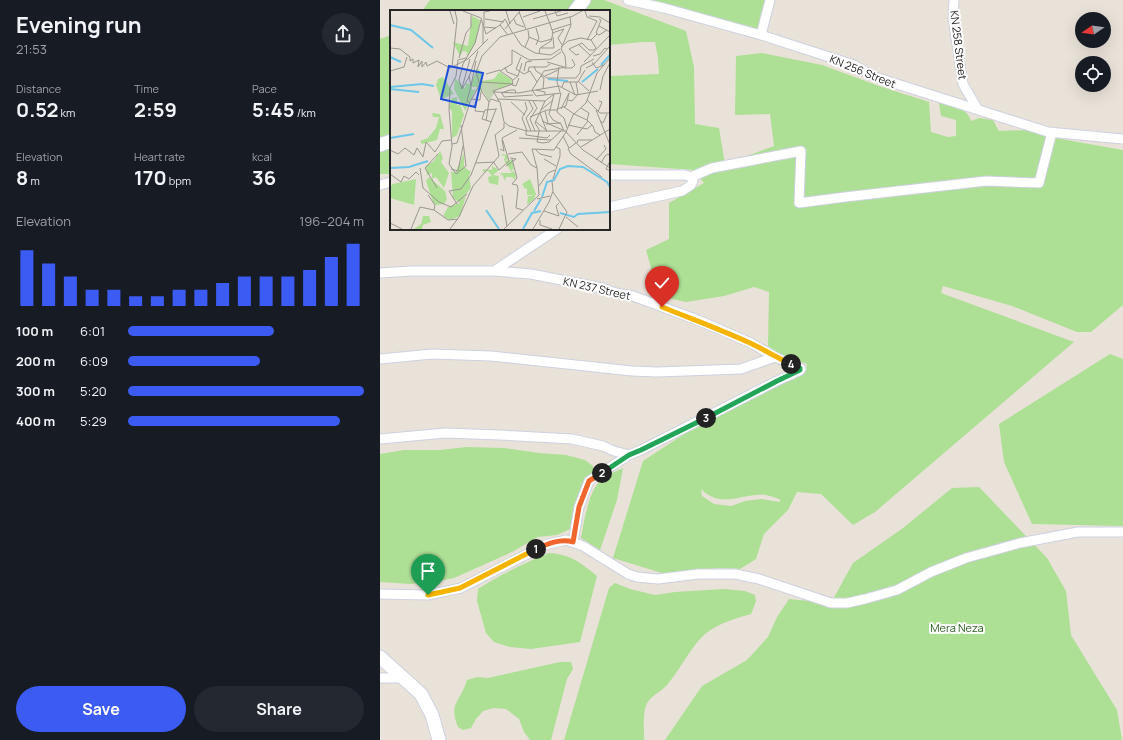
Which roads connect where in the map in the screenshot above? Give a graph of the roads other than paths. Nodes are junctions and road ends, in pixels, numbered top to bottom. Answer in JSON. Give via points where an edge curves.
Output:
{"nodes":[{"id":1,"x":584,"y":0,"type":"edge"},
{"id":2,"x":628,"y":0,"type":"edge"},
{"id":3,"x":770,"y":0,"type":"edge"},
{"id":4,"x":954,"y":0,"type":"edge"},
{"id":5,"x":576,"y":10,"type":"edge"},
{"id":6,"x":761,"y":35,"type":"junction"},
{"id":7,"x":978,"y":110,"type":"junction"},
{"id":8,"x":1052,"y":132,"type":"junction"},
{"id":9,"x":1123,"y":139,"type":"edge"},
{"id":10,"x":390,"y":141,"type":"edge"},
{"id":11,"x":380,"y":145,"type":"edge"},
{"id":12,"x":610,"y":175,"type":"edge"},
{"id":13,"x":691,"y":177,"type":"junction"},
{"id":14,"x":390,"y":182,"type":"edge"},
{"id":15,"x":380,"y":185,"type":"edge"},
{"id":16,"x":610,"y":207,"type":"edge"},
{"id":17,"x":555,"y":230,"type":"edge"},
{"id":18,"x":494,"y":271,"type":"junction"},
{"id":19,"x":380,"y":273,"type":"edge"},
{"id":20,"x":775,"y":357,"type":"junction"},
{"id":21,"x":380,"y":359,"type":"edge"},
{"id":22,"x":380,"y":439,"type":"edge"},
{"id":23,"x":629,"y":455,"type":"junction"},
{"id":24,"x":1123,"y":532,"type":"edge"},
{"id":25,"x":573,"y":542,"type":"junction"},
{"id":26,"x":380,"y":594,"type":"edge"},
{"id":27,"x":380,"y":657,"type":"edge"},
{"id":28,"x":380,"y":678,"type":"edge"},
{"id":29,"x":404,"y":678,"type":"junction"},
{"id":30,"x":438,"y":740,"type":"edge"}],
"edges":[{"from":1,"to":5,"type":"street"},
{"from":2,"to":6,"type":"street","name":"KN 256 Street"},
{"from":3,"to":6,"type":"street"},
{"from":4,"to":7,"type":"street","name":"KN 258 Street","via":[[953,18],[963,84]]},
{"from":6,"to":7,"type":"street","name":"KN 256 Street","via":[[854,65],[875,77]]},
{"from":7,"to":8,"type":"street","name":"KN 256 Street"},
{"from":8,"to":9,"type":"street","name":"KN 256 Street"},
{"from":8,"to":13,"type":"street","via":[[1039,183],[986,182],[799,203],[801,151],[712,168]]},
{"from":10,"to":11,"type":"street"},
{"from":12,"to":13,"type":"street"},
{"from":13,"to":16,"type":"street","via":[[692,186],[682,191]]},
{"from":14,"to":15,"type":"street"},
{"from":17,"to":18,"type":"street"},
{"from":18,"to":19,"type":"street","name":"KN 237 Street"},
{"from":18,"to":20,"type":"street","name":"KN 237 Street","via":[[531,274],[633,296],[698,320],[751,343]]},
{"from":20,"to":21,"type":"street","via":[[741,369],[657,372],[491,356],[432,354]]},
{"from":20,"to":23,"type":"street","name":"KN 237 Street","via":[[800,368],[799,371]]},
{"from":22,"to":23,"type":"street","via":[[445,433],[572,439]]},
{"from":23,"to":25,"type":"street","via":[[589,481],[579,507]]},
{"from":24,"to":25,"type":"street","via":[[1078,532],[1020,543],[966,558],[931,572],[897,590],[847,603],[831,603],[759,579],[735,574],[698,574],[658,579],[637,577]]},
{"from":25,"to":26,"type":"street","via":[[566,540],[545,545],[460,588],[428,595]]},
{"from":27,"to":29,"type":"street"},
{"from":28,"to":29,"type":"street"},
{"from":29,"to":30,"type":"street","via":[[421,694],[432,715]]}]}
